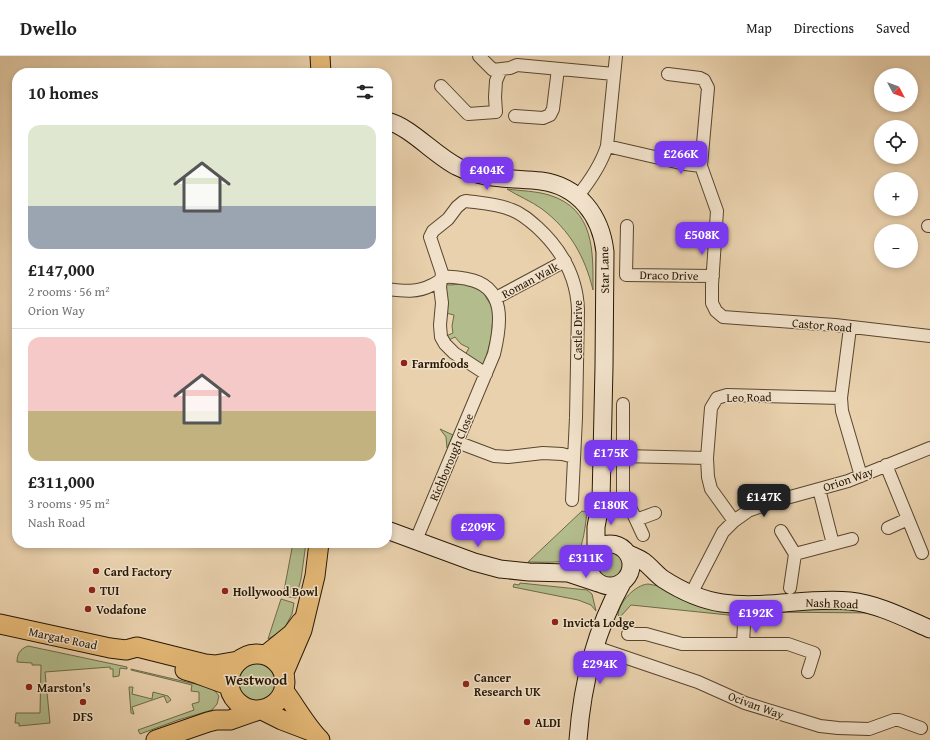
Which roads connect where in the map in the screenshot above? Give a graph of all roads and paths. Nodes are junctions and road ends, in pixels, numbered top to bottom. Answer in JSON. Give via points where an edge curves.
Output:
{"nodes":[{"id":1,"x":320,"y":56,"type":"edge"},
{"id":2,"x":479,"y":56,"type":"edge"},
{"id":3,"x":616,"y":56,"type":"edge"},
{"id":4,"x":321,"y":68,"type":"edge"},
{"id":5,"x":502,"y":69,"type":"junction"},
{"id":6,"x":558,"y":69,"type":"junction"},
{"id":7,"x":614,"y":74,"type":"junction"},
{"id":8,"x":668,"y":74,"type":"dead end"},
{"id":9,"x":441,"y":86,"type":"dead end"},
{"id":10,"x":515,"y":116,"type":"dead end"},
{"id":11,"x":392,"y":123,"type":"edge"},
{"id":12,"x":607,"y":146,"type":"junction"},
{"id":13,"x":701,"y":166,"type":"junction"},
{"id":14,"x":577,"y":197,"type":"junction"},
{"id":15,"x":627,"y":226,"type":"dead end"},
{"id":16,"x":565,"y":262,"type":"junction"},
{"id":17,"x":713,"y":276,"type":"junction"},
{"id":18,"x":441,"y":280,"type":"junction"},
{"id":19,"x":392,"y":289,"type":"edge"},
{"id":20,"x":496,"y":298,"type":"junction"},
{"id":21,"x":850,"y":328,"type":"junction"},
{"id":22,"x":930,"y":336,"type":"edge"},
{"id":23,"x":486,"y":374,"type":"junction"},
{"id":24,"x":841,"y":398,"type":"junction"},
{"id":25,"x":623,"y":404,"type":"dead end"},
{"id":26,"x":457,"y":442,"type":"junction"},
{"id":27,"x":930,"y":448,"type":"edge"},
{"id":28,"x":622,"y":456,"type":"junction"},
{"id":29,"x":574,"y":457,"type":"junction"},
{"id":30,"x":707,"y":458,"type":"junction"},
{"id":31,"x":886,"y":465,"type":"junction"},
{"id":32,"x":861,"y":476,"type":"junction"},
{"id":33,"x":819,"y":489,"type":"junction"},
{"id":34,"x":572,"y":500,"type":"dead end"},
{"id":35,"x":601,"y":500,"type":"junction"},
{"id":36,"x":655,"y":512,"type":"dead end"},
{"id":37,"x":636,"y":520,"type":"junction"},
{"id":38,"x":908,"y":520,"type":"junction"},
{"id":39,"x":734,"y":521,"type":"junction"},
{"id":40,"x":888,"y":528,"type":"dead end"},
{"id":41,"x":781,"y":531,"type":"dead end"},
{"id":42,"x":392,"y":532,"type":"edge"},
{"id":43,"x":643,"y":536,"type":"dead end"},
{"id":44,"x":852,"y":539,"type":"dead end"},
{"id":45,"x":416,"y":540,"type":"junction"},
{"id":46,"x":615,"y":544,"type":"junction"},
{"id":47,"x":832,"y":544,"type":"junction"},
{"id":48,"x":318,"y":548,"type":"edge"},
{"id":49,"x":922,"y":553,"type":"dead end"},
{"id":50,"x":629,"y":554,"type":"junction"},
{"id":51,"x":795,"y":554,"type":"junction"},
{"id":52,"x":593,"y":555,"type":"junction"},
{"id":53,"x":568,"y":573,"type":"junction"},
{"id":54,"x":663,"y":579,"type":"junction"},
{"id":55,"x":624,"y":581,"type":"junction"},
{"id":56,"x":600,"y":583,"type":"junction"},
{"id":57,"x":790,"y":588,"type":"dead end"},
{"id":58,"x":691,"y":594,"type":"junction"},
{"id":59,"x":745,"y":604,"type":"junction"},
{"id":60,"x":608,"y":610,"type":"junction"},
{"id":61,"x":305,"y":616,"type":"junction"},
{"id":62,"x":0,"y":624,"type":"edge"},
{"id":63,"x":930,"y":629,"type":"edge"},
{"id":64,"x":628,"y":634,"type":"dead end"},
{"id":65,"x":743,"y":644,"type":"junction"},
{"id":66,"x":595,"y":647,"type":"junction"},
{"id":67,"x":126,"y":650,"type":"junction"},
{"id":68,"x":266,"y":655,"type":"junction"},
{"id":69,"x":238,"y":661,"type":"junction"},
{"id":70,"x":284,"y":672,"type":"junction"},
{"id":71,"x":808,"y":672,"type":"dead end"},
{"id":72,"x":230,"y":691,"type":"junction"},
{"id":73,"x":284,"y":692,"type":"junction"},
{"id":74,"x":259,"y":711,"type":"junction"},
{"id":75,"x":216,"y":720,"type":"junction"},
{"id":76,"x":921,"y":728,"type":"dead end"},
{"id":77,"x":316,"y":735,"type":"edge"},
{"id":78,"x":156,"y":740,"type":"edge"},
{"id":79,"x":578,"y":740,"type":"edge"}],
"edges":[{"from":1,"to":4,"type":"main road"},
{"from":2,"to":5,"type":"street","via":[[493,70]]},
{"from":3,"to":7,"type":"street"},
{"from":5,"to":6,"type":"street","via":[[517,65]]},
{"from":5,"to":9,"type":"street","via":[[496,81],[496,112],[468,114]]},
{"from":6,"to":7,"type":"street"},
{"from":6,"to":10,"type":"street","via":[[550,115],[543,118]]},
{"from":7,"to":12,"type":"street"},
{"from":8,"to":13,"type":"street","via":[[700,78],[708,88]]},
{"from":11,"to":14,"type":"street","name":"Star Lane","via":[[404,128],[443,158],[468,171],[487,176],[551,183]]},
{"from":12,"to":13,"type":"street"},
{"from":12,"to":14,"type":"street","via":[[597,170]]},
{"from":13,"to":17,"type":"street","via":[[717,210]]},
{"from":14,"to":35,"type":"street","name":"Star Lane","via":[[590,210],[599,226],[604,252]]},
{"from":15,"to":17,"type":"street","name":"Draco Drive","via":[[626,275]]},
{"from":16,"to":18,"type":"street","name":"Castle Drive","via":[[550,240],[522,215],[503,207],[466,201],[430,234],[442,273]]},
{"from":16,"to":20,"type":"street","name":"Roman Walk"},
{"from":16,"to":29,"type":"street","name":"Castle Drive","via":[[578,298]]},
{"from":17,"to":21,"type":"street","name":"Castor Road","via":[[712,303],[716,311],[723,316]]},
{"from":18,"to":19,"type":"street","via":[[431,286],[412,291]]},
{"from":18,"to":20,"type":"street","via":[[446,277],[471,280],[484,286]]},
{"from":18,"to":23,"type":"street","via":[[441,337],[454,353]]},
{"from":20,"to":23,"type":"street","name":"Richborough Close","via":[[499,310],[498,336]]},
{"from":21,"to":22,"type":"street","name":"Castor Road"},
{"from":21,"to":24,"type":"street"},
{"from":23,"to":26,"type":"street","name":"Richborough Close"},
{"from":24,"to":30,"type":"street","name":"Leo Road","via":[[727,395],[717,398],[711,408]]},
{"from":24,"to":32,"type":"street","via":[[842,411]]},
{"from":25,"to":28,"type":"street"},
{"from":26,"to":29,"type":"street","via":[[494,456],[548,453]]},
{"from":26,"to":45,"type":"street","name":"Richborough Close"},
{"from":27,"to":31,"type":"street","name":"Orion Way"},
{"from":28,"to":30,"type":"street"},
{"from":28,"to":37,"type":"street","via":[[623,492]]},
{"from":29,"to":34,"type":"street","name":"Castle Drive"},
{"from":30,"to":39,"type":"street","name":"Leo Road","via":[[711,489]]},
{"from":31,"to":32,"type":"street","name":"Orion Way"},
{"from":31,"to":38,"type":"street"},
{"from":32,"to":33,"type":"street","name":"Orion Way"},
{"from":33,"to":39,"type":"street","name":"Orion Way","via":[[748,511]]},
{"from":33,"to":47,"type":"street"},
{"from":35,"to":46,"type":"street","name":"Star Lane"},
{"from":35,"to":52,"type":"street","name":"Star Lane"},
{"from":36,"to":37,"type":"street"},
{"from":37,"to":43,"type":"street"},
{"from":38,"to":40,"type":"street"},
{"from":38,"to":49,"type":"street"},
{"from":39,"to":58,"type":"street","name":"Orion Way","via":[[720,538]]},
{"from":41,"to":51,"type":"street"},
{"from":42,"to":45,"type":"street"},
{"from":44,"to":47,"type":"street"},
{"from":45,"to":53,"type":"street","via":[[500,569]]},
{"from":46,"to":50,"type":"street"},
{"from":46,"to":52,"type":"street","via":[[608,544]]},
{"from":47,"to":51,"type":"street"},
{"from":48,"to":61,"type":"main road","via":[[315,576]]},
{"from":50,"to":54,"type":"street","name":"Nash Road","via":[[643,560]]},
{"from":50,"to":55,"type":"street","via":[[632,567]]},
{"from":51,"to":57,"type":"street"},
{"from":52,"to":53,"type":"street"},
{"from":52,"to":56,"type":"street","via":[[590,573]]},
{"from":53,"to":56,"type":"street"},
{"from":54,"to":55,"type":"street","name":"Nash Road","via":[[639,576]]},
{"from":54,"to":58,"type":"street","name":"Nash Road"},
{"from":55,"to":56,"type":"street","via":[[615,586]]},
{"from":55,"to":60,"type":"street"},
{"from":56,"to":60,"type":"street","via":[[606,595]]},
{"from":58,"to":59,"type":"street","name":"Nash Road","via":[[722,603]]},
{"from":59,"to":63,"type":"street","name":"Nash Road","via":[[851,601],[882,609]]},
{"from":59,"to":65,"type":"street"},
{"from":60,"to":66,"type":"street"},
{"from":61,"to":68,"type":"main road","via":[[292,634]]},
{"from":61,"to":70,"type":"main road","via":[[298,643]]},
{"from":62,"to":67,"type":"main road","name":"Margate Road"},
{"from":64,"to":65,"type":"street","via":[[646,634],[682,644]]},
{"from":65,"to":71,"type":"street","via":[[788,644],[814,653]]},
{"from":66,"to":76,"type":"street","name":"Ocivan Way","via":[[698,682],[744,703],[820,726],[870,729],[899,720]]},
{"from":66,"to":79,"type":"street","via":[[580,711]]},
{"from":67,"to":69,"type":"main road","name":"Margate Road","via":[[137,647],[215,665]]},
{"from":67,"to":72,"type":"main road","name":"Margate Road","via":[[151,662],[198,674]]},
{"from":68,"to":69,"type":"main road","via":[[251,654]]},
{"from":68,"to":70,"type":"main road","via":[[277,662]]},
{"from":69,"to":72,"type":"main road","via":[[229,675]]},
{"from":70,"to":73,"type":"main road"},
{"from":72,"to":74,"type":"main road","via":[[238,704]]},
{"from":72,"to":75,"type":"main road"},
{"from":73,"to":74,"type":"main road","via":[[275,704]]},
{"from":73,"to":77,"type":"main road"},
{"from":74,"to":75,"type":"main road","via":[[230,720]]},
{"from":74,"to":77,"type":"main road"},
{"from":75,"to":78,"type":"main road"}]}
